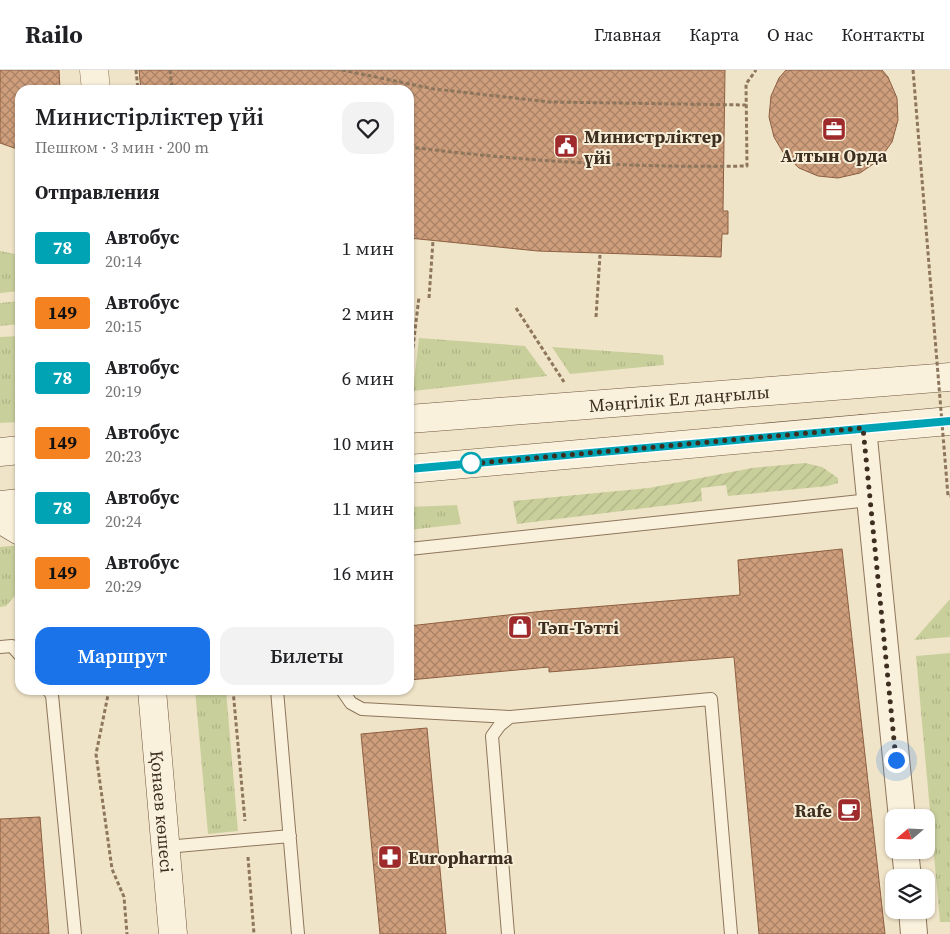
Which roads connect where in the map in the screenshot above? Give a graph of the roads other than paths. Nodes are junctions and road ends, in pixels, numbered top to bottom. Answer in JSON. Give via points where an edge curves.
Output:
{"nodes":[{"id":1,"x":94,"y":70,"type":"edge"},
{"id":2,"x":96,"y":85,"type":"edge"},
{"id":3,"x":950,"y":377,"type":"edge"},
{"id":4,"x":414,"y":419,"type":"edge"},
{"id":5,"x":950,"y":421,"type":"edge"},
{"id":6,"x":863,"y":428,"type":"junction"},
{"id":7,"x":15,"y":450,"type":"edge"},
{"id":8,"x":0,"y":452,"type":"edge"},
{"id":9,"x":414,"y":469,"type":"edge"},
{"id":10,"x":870,"y":500,"type":"junction"},
{"id":11,"x":15,"y":504,"type":"edge"},
{"id":12,"x":0,"y":505,"type":"edge"},
{"id":13,"x":0,"y":519,"type":"edge"},
{"id":14,"x":15,"y":528,"type":"edge"},
{"id":15,"x":414,"y":548,"type":"edge"},
{"id":16,"x":0,"y":647,"type":"edge"},
{"id":17,"x":15,"y":649,"type":"edge"},
{"id":18,"x":52,"y":695,"type":"edge"},
{"id":19,"x":152,"y":695,"type":"edge"},
{"id":20,"x":277,"y":695,"type":"edge"},
{"id":21,"x":345,"y":695,"type":"edge"},
{"id":22,"x":510,"y":717,"type":"junction"},
{"id":23,"x":901,"y":809,"type":"edge"},
{"id":24,"x":290,"y":836,"type":"junction"},
{"id":25,"x":166,"y":847,"type":"junction"},
{"id":26,"x":913,"y":919,"type":"edge"},
{"id":27,"x":75,"y":934,"type":"edge"},
{"id":28,"x":174,"y":934,"type":"edge"},
{"id":29,"x":298,"y":934,"type":"edge"},
{"id":30,"x":508,"y":934,"type":"edge"},
{"id":31,"x":730,"y":934,"type":"edge"},
{"id":32,"x":914,"y":934,"type":"edge"}],
"edges":[{"from":1,"to":2,"type":"main road"},
{"from":3,"to":4,"type":"main road","name":"Мәңгілік Ел даңғылы"},
{"from":5,"to":6,"type":"main road"},
{"from":6,"to":9,"type":"main road"},
{"from":6,"to":10,"type":"street"},
{"from":7,"to":8,"type":"main road"},
{"from":10,"to":15,"type":"lane"},
{"from":10,"to":23,"type":"street"},
{"from":11,"to":12,"type":"main road"},
{"from":13,"to":14,"type":"main road"},
{"from":16,"to":17,"type":"lane","via":[[12,646]]},
{"from":18,"to":27,"type":"lane"},
{"from":19,"to":25,"type":"main road","name":"Қонаев көшесі"},
{"from":20,"to":24,"type":"lane"},
{"from":21,"to":22,"type":"lane","via":[[351,704],[362,709]]},
{"from":22,"to":30,"type":"lane","via":[[492,736]]},
{"from":22,"to":31,"type":"lane","via":[[710,699]]},
{"from":24,"to":25,"type":"lane"},
{"from":24,"to":29,"type":"lane"},
{"from":25,"to":28,"type":"main road","name":"Қонаев көшесі"},
{"from":26,"to":32,"type":"street"}]}
